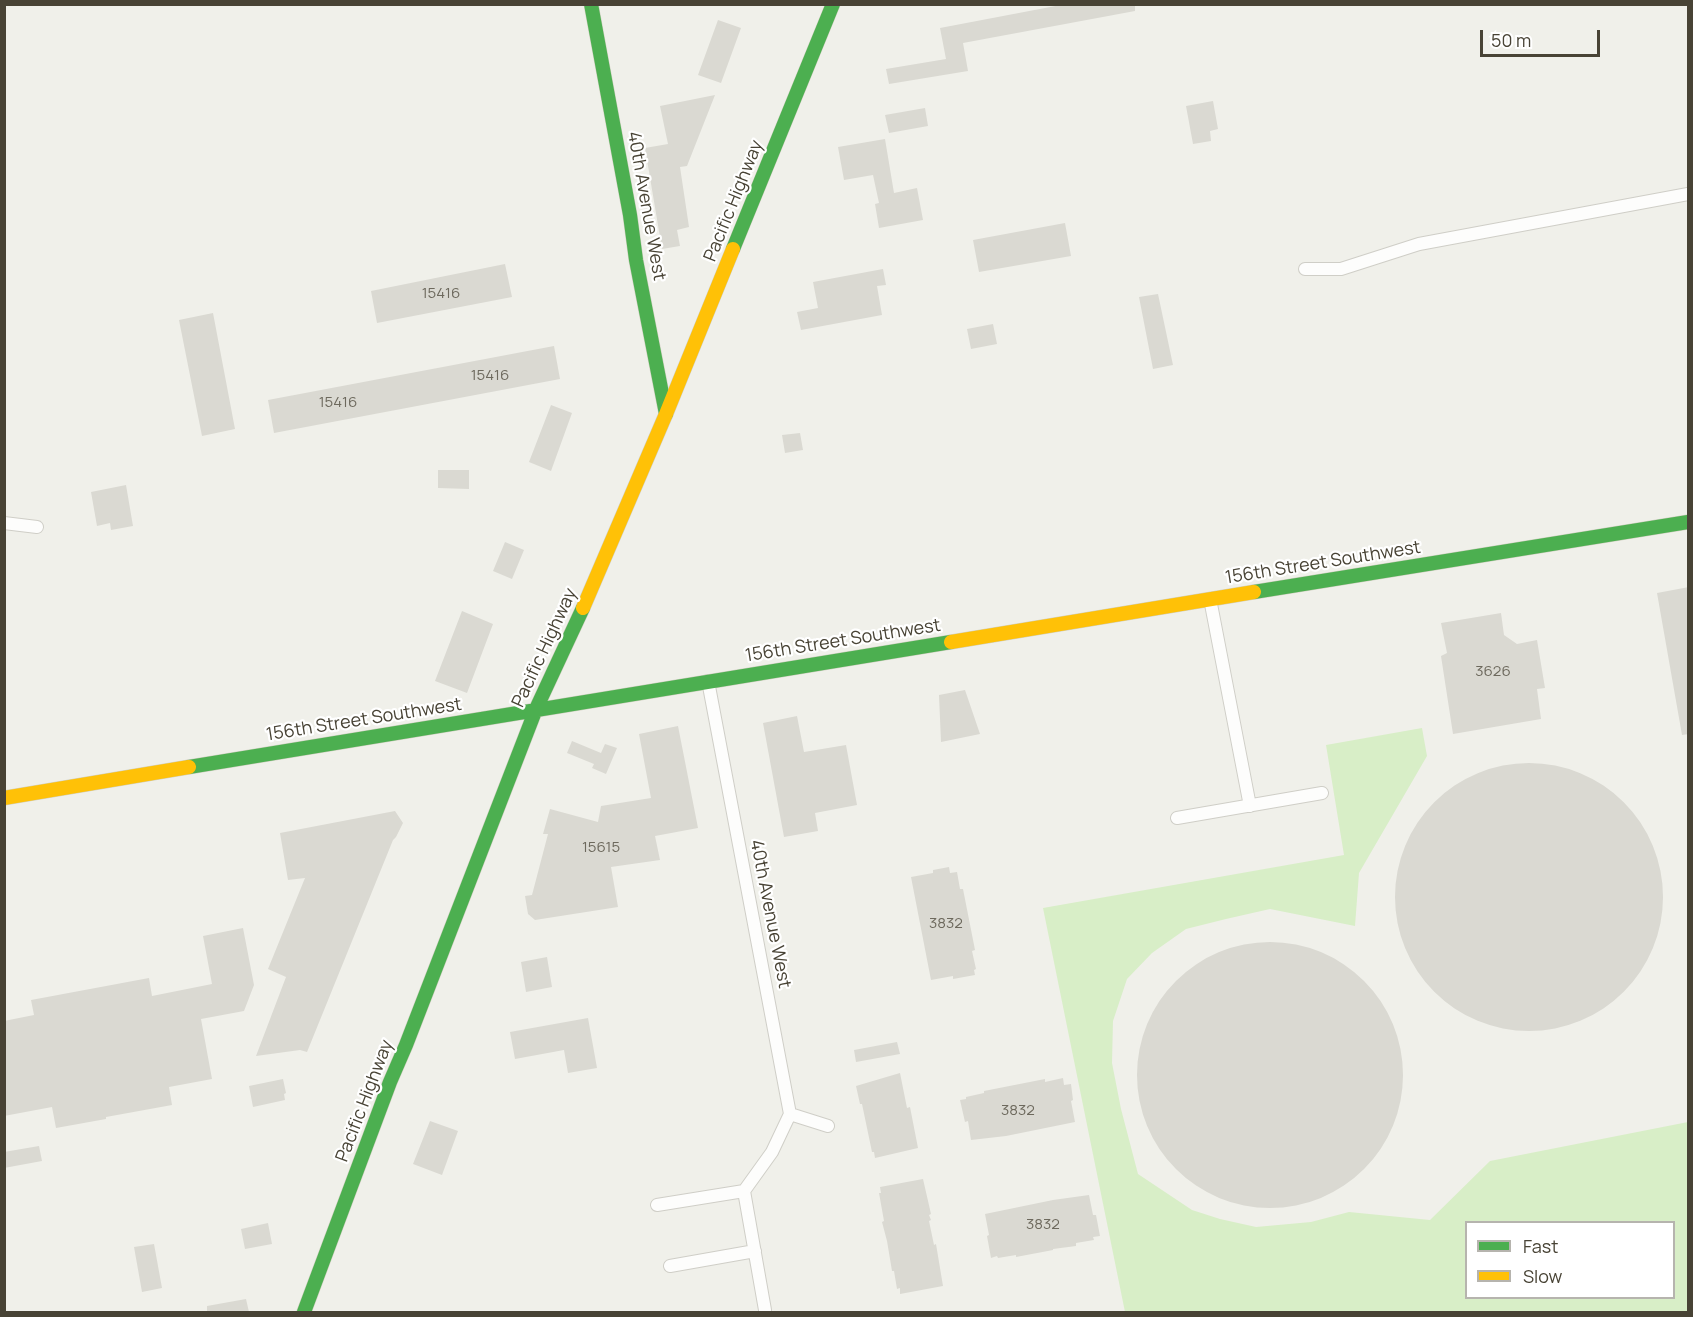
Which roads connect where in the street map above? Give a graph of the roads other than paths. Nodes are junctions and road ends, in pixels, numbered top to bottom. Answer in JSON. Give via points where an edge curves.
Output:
{"nodes":[{"id":1,"x":591,"y":4,"type":"edge"},
{"id":2,"x":833,"y":4,"type":"edge"},
{"id":3,"x":1689,"y":194,"type":"edge"},
{"id":4,"x":1305,"y":269,"type":"dead end"},
{"id":5,"x":666,"y":414,"type":"junction"},
{"id":6,"x":1689,"y":522,"type":"edge"},
{"id":7,"x":4,"y":523,"type":"edge"},
{"id":8,"x":37,"y":527,"type":"dead end"},
{"id":9,"x":1210,"y":599,"type":"junction"},
{"id":10,"x":708,"y":681,"type":"junction"},
{"id":11,"x":536,"y":709,"type":"junction"},
{"id":12,"x":1322,"y":793,"type":"dead end"},
{"id":13,"x":4,"y":798,"type":"edge"},
{"id":14,"x":1250,"y":806,"type":"junction"},
{"id":15,"x":1177,"y":818,"type":"dead end"},
{"id":16,"x":790,"y":1114,"type":"junction"},
{"id":17,"x":828,"y":1126,"type":"dead end"},
{"id":18,"x":744,"y":1191,"type":"junction"},
{"id":19,"x":657,"y":1205,"type":"dead end"},
{"id":20,"x":754,"y":1251,"type":"junction"},
{"id":21,"x":670,"y":1266,"type":"dead end"},
{"id":22,"x":765,"y":1310,"type":"dead end"},
{"id":23,"x":304,"y":1312,"type":"edge"}],
"edges":[{"from":1,"to":5,"type":"main road","name":"40th Avenue West"},
{"from":2,"to":5,"type":"main road","name":"Pacific Highway"},
{"from":3,"to":4,"type":"street","via":[[1419,244],[1341,269]]},
{"from":5,"to":11,"type":"main road","name":"Pacific Highway"},
{"from":6,"to":9,"type":"main road","name":"156th Street Southwest"},
{"from":7,"to":8,"type":"street"},
{"from":9,"to":10,"type":"main road","name":"156th Street Southwest"},
{"from":9,"to":14,"type":"street"},
{"from":10,"to":11,"type":"main road","name":"156th Street Southwest"},
{"from":10,"to":16,"type":"street","name":"40th Avenue West"},
{"from":11,"to":13,"type":"main road","name":"156th Street Southwest"},
{"from":11,"to":23,"type":"main road","name":"Pacific Highway"},
{"from":12,"to":14,"type":"street"},
{"from":14,"to":15,"type":"street"},
{"from":16,"to":17,"type":"street"},
{"from":16,"to":18,"type":"street","via":[[772,1152]]},
{"from":18,"to":19,"type":"street"},
{"from":18,"to":20,"type":"street"},
{"from":20,"to":21,"type":"street"},
{"from":20,"to":22,"type":"street"}]}
